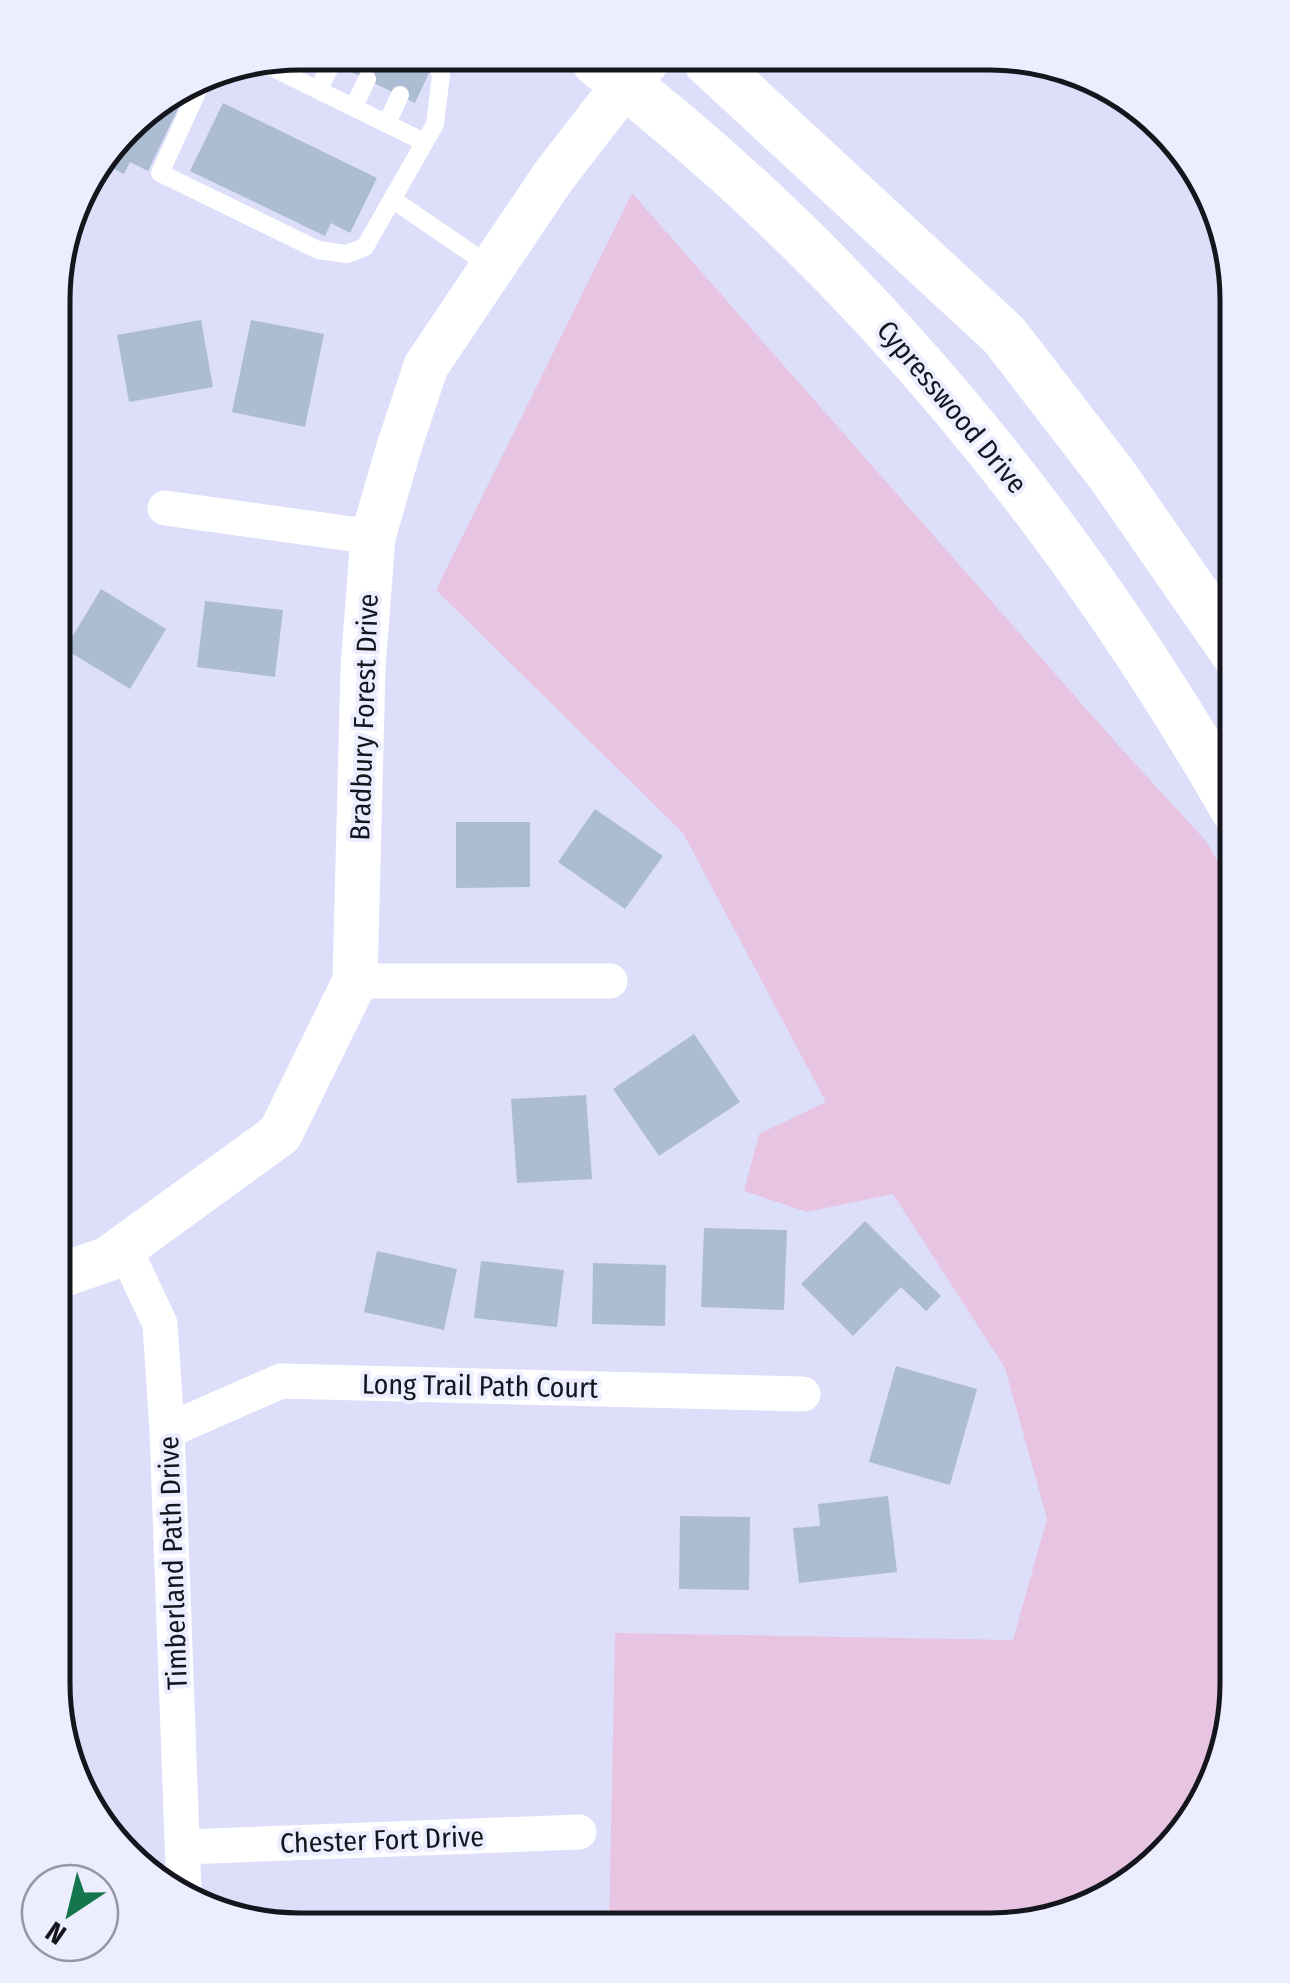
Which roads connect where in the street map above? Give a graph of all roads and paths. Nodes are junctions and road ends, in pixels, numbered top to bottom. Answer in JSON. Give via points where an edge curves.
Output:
{"nodes":[{"id":1,"x":282,"y":70,"type":"edge"},
{"id":2,"x":328,"y":70,"type":"edge"},
{"id":3,"x":439,"y":70,"type":"edge"},
{"id":4,"x":622,"y":70,"type":"edge"},
{"id":5,"x":624,"y":70,"type":"edge"},
{"id":6,"x":718,"y":70,"type":"edge"},
{"id":7,"x":367,"y":79,"type":"dead end"},
{"id":8,"x":318,"y":90,"type":"junction"},
{"id":9,"x":400,"y":95,"type":"dead end"},
{"id":10,"x":195,"y":96,"type":"edge"},
{"id":11,"x":354,"y":107,"type":"junction"},
{"id":12,"x":387,"y":123,"type":"junction"},
{"id":13,"x":424,"y":142,"type":"junction"},
{"id":14,"x":392,"y":199,"type":"junction"},
{"id":15,"x":491,"y":267,"type":"junction"},
{"id":16,"x":1112,"y":475,"type":"junction"},
{"id":17,"x":165,"y":508,"type":"dead end"},
{"id":18,"x":1042,"y":514,"type":"junction"},
{"id":19,"x":373,"y":537,"type":"junction"},
{"id":20,"x":1220,"y":631,"type":"edge"},
{"id":21,"x":1220,"y":782,"type":"edge"},
{"id":22,"x":356,"y":981,"type":"junction"},
{"id":23,"x":610,"y":981,"type":"dead end"},
{"id":24,"x":108,"y":1260,"type":"junction"},
{"id":25,"x":70,"y":1272,"type":"edge"},
{"id":26,"x":804,"y":1394,"type":"dead end"},
{"id":27,"x":167,"y":1431,"type":"junction"},
{"id":28,"x":579,"y":1832,"type":"dead end"},
{"id":29,"x":184,"y":1848,"type":"junction"},
{"id":30,"x":184,"y":1881,"type":"edge"}],
"edges":[{"from":1,"to":8,"type":"lane"},
{"from":2,"to":8,"type":"lane"},
{"from":3,"to":13,"type":"lane","via":[[435,124]]},
{"from":4,"to":15,"type":"street","name":"Bradbury Forest Drive"},
{"from":5,"to":18,"type":"main road","name":"Cypresswood Drive","via":[[854,294]]},
{"from":6,"to":16,"type":"main road","via":[[1004,336]]},
{"from":7,"to":11,"type":"lane"},
{"from":8,"to":11,"type":"lane"},
{"from":9,"to":12,"type":"lane"},
{"from":10,"to":14,"type":"lane","via":[[160,172],[318,250],[347,254],[365,247]]},
{"from":11,"to":12,"type":"lane"},
{"from":12,"to":13,"type":"lane"},
{"from":13,"to":14,"type":"lane"},
{"from":14,"to":15,"type":"lane"},
{"from":15,"to":19,"type":"street","name":"Bradbury Forest Drive","via":[[426,366]]},
{"from":16,"to":18,"type":"main road"},
{"from":16,"to":20,"type":"main road"},
{"from":17,"to":19,"type":"street"},
{"from":18,"to":21,"type":"main road","name":"Cypresswood Drive"},
{"from":19,"to":22,"type":"street","name":"Bradbury Forest Drive"},
{"from":22,"to":23,"type":"street"},
{"from":22,"to":24,"type":"street","name":"Bradbury Forest Drive","via":[[280,1134]]},
{"from":24,"to":25,"type":"street","name":"Bradbury Forest Drive"},
{"from":24,"to":27,"type":"street","name":"Timberland Path Drive","via":[[131,1262],[160,1324]]},
{"from":26,"to":27,"type":"street","name":"Long Trail Path Court","via":[[281,1381]]},
{"from":27,"to":29,"type":"street","name":"Timberland Path Drive"},
{"from":28,"to":29,"type":"street","name":"Chester Fort Drive"},
{"from":29,"to":30,"type":"street","name":"Timberland Path Drive"}]}
